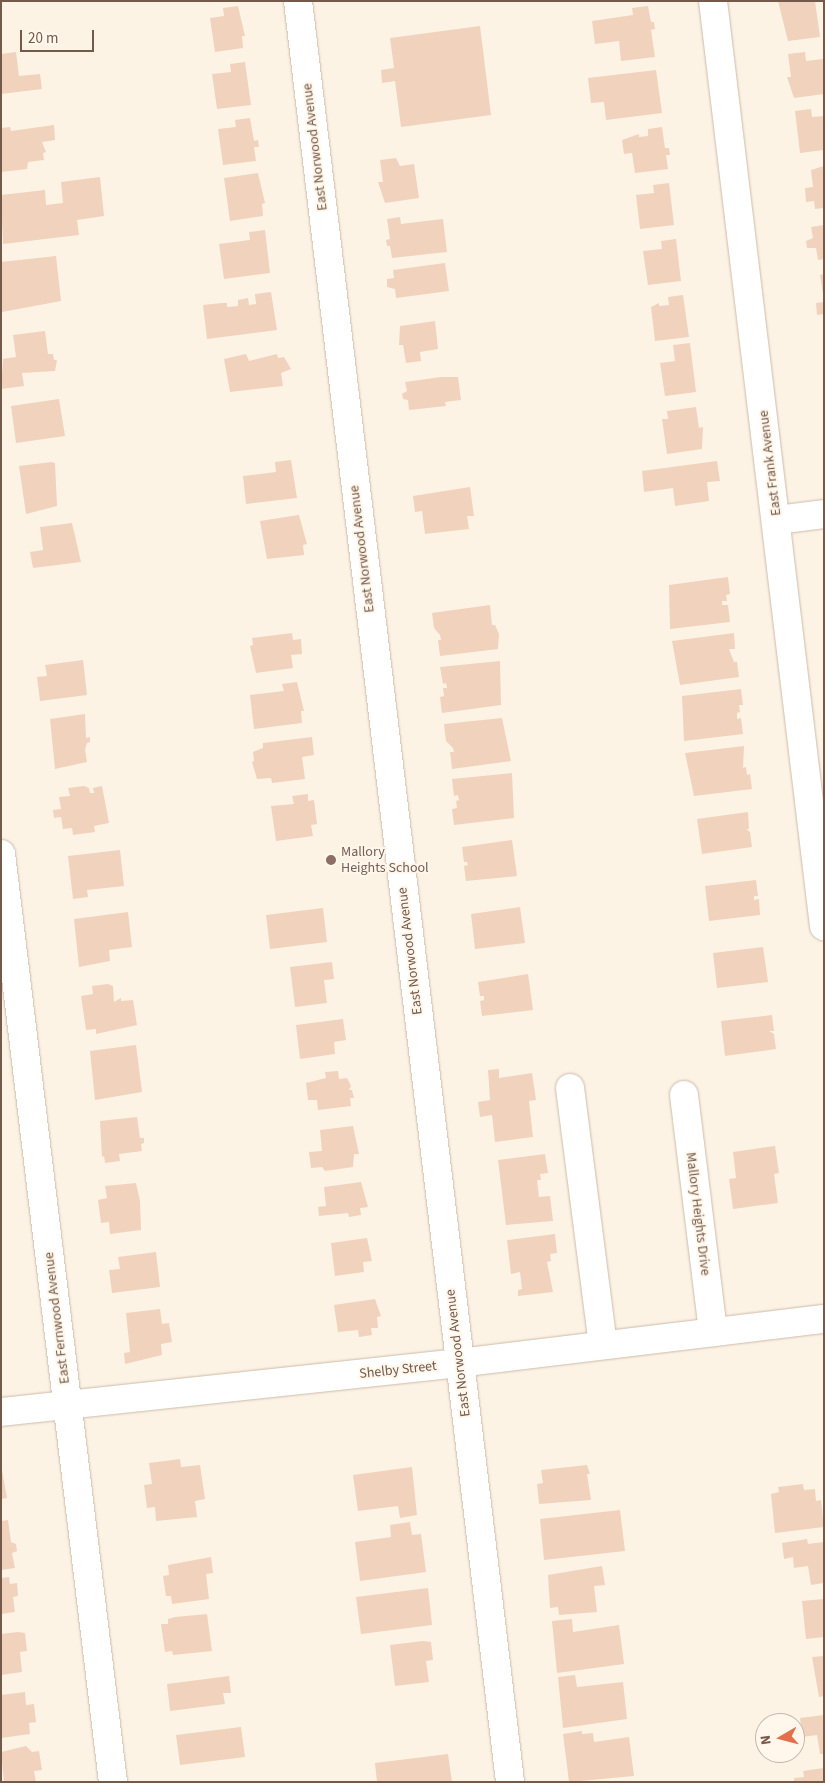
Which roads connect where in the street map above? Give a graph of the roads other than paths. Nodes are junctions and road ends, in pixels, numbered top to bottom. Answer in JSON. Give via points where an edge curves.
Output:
{"nodes":[{"id":1,"x":298,"y":1,"type":"edge"},
{"id":2,"x":713,"y":1,"type":"edge"},
{"id":3,"x":824,"y":514,"type":"edge"},
{"id":4,"x":777,"y":520,"type":"junction"},
{"id":5,"x":1,"y":854,"type":"edge"},
{"id":6,"x":824,"y":926,"type":"edge"},
{"id":7,"x":570,"y":1088,"type":"dead end"},
{"id":8,"x":684,"y":1095,"type":"dead end"},
{"id":9,"x":824,"y":1319,"type":"edge"},
{"id":10,"x":713,"y":1332,"type":"junction"},
{"id":11,"x":602,"y":1345,"type":"junction"},
{"id":12,"x":459,"y":1363,"type":"junction"},
{"id":13,"x":67,"y":1403,"type":"junction"},
{"id":14,"x":1,"y":1412,"type":"edge"},
{"id":15,"x":113,"y":1782,"type":"edge"},
{"id":16,"x":510,"y":1782,"type":"edge"}],
"edges":[{"from":1,"to":12,"type":"street","name":"East Norwood Avenue"},
{"from":2,"to":4,"type":"street","name":"East Frank Avenue"},
{"from":3,"to":4,"type":"street"},
{"from":4,"to":6,"type":"street","name":"East Frank Avenue"},
{"from":5,"to":13,"type":"street","name":"East Fernwood Avenue"},
{"from":7,"to":11,"type":"street"},
{"from":8,"to":10,"type":"street","name":"Mallory Heights Drive"},
{"from":9,"to":10,"type":"street","name":"Shelby Street"},
{"from":10,"to":11,"type":"street","name":"Shelby Street"},
{"from":11,"to":12,"type":"street","name":"Shelby Street"},
{"from":12,"to":13,"type":"street","name":"Shelby Street"},
{"from":12,"to":16,"type":"street","name":"East Norwood Avenue"},
{"from":13,"to":14,"type":"street","name":"Shelby Street"},
{"from":13,"to":15,"type":"street","name":"East Fernwood Avenue"}]}
